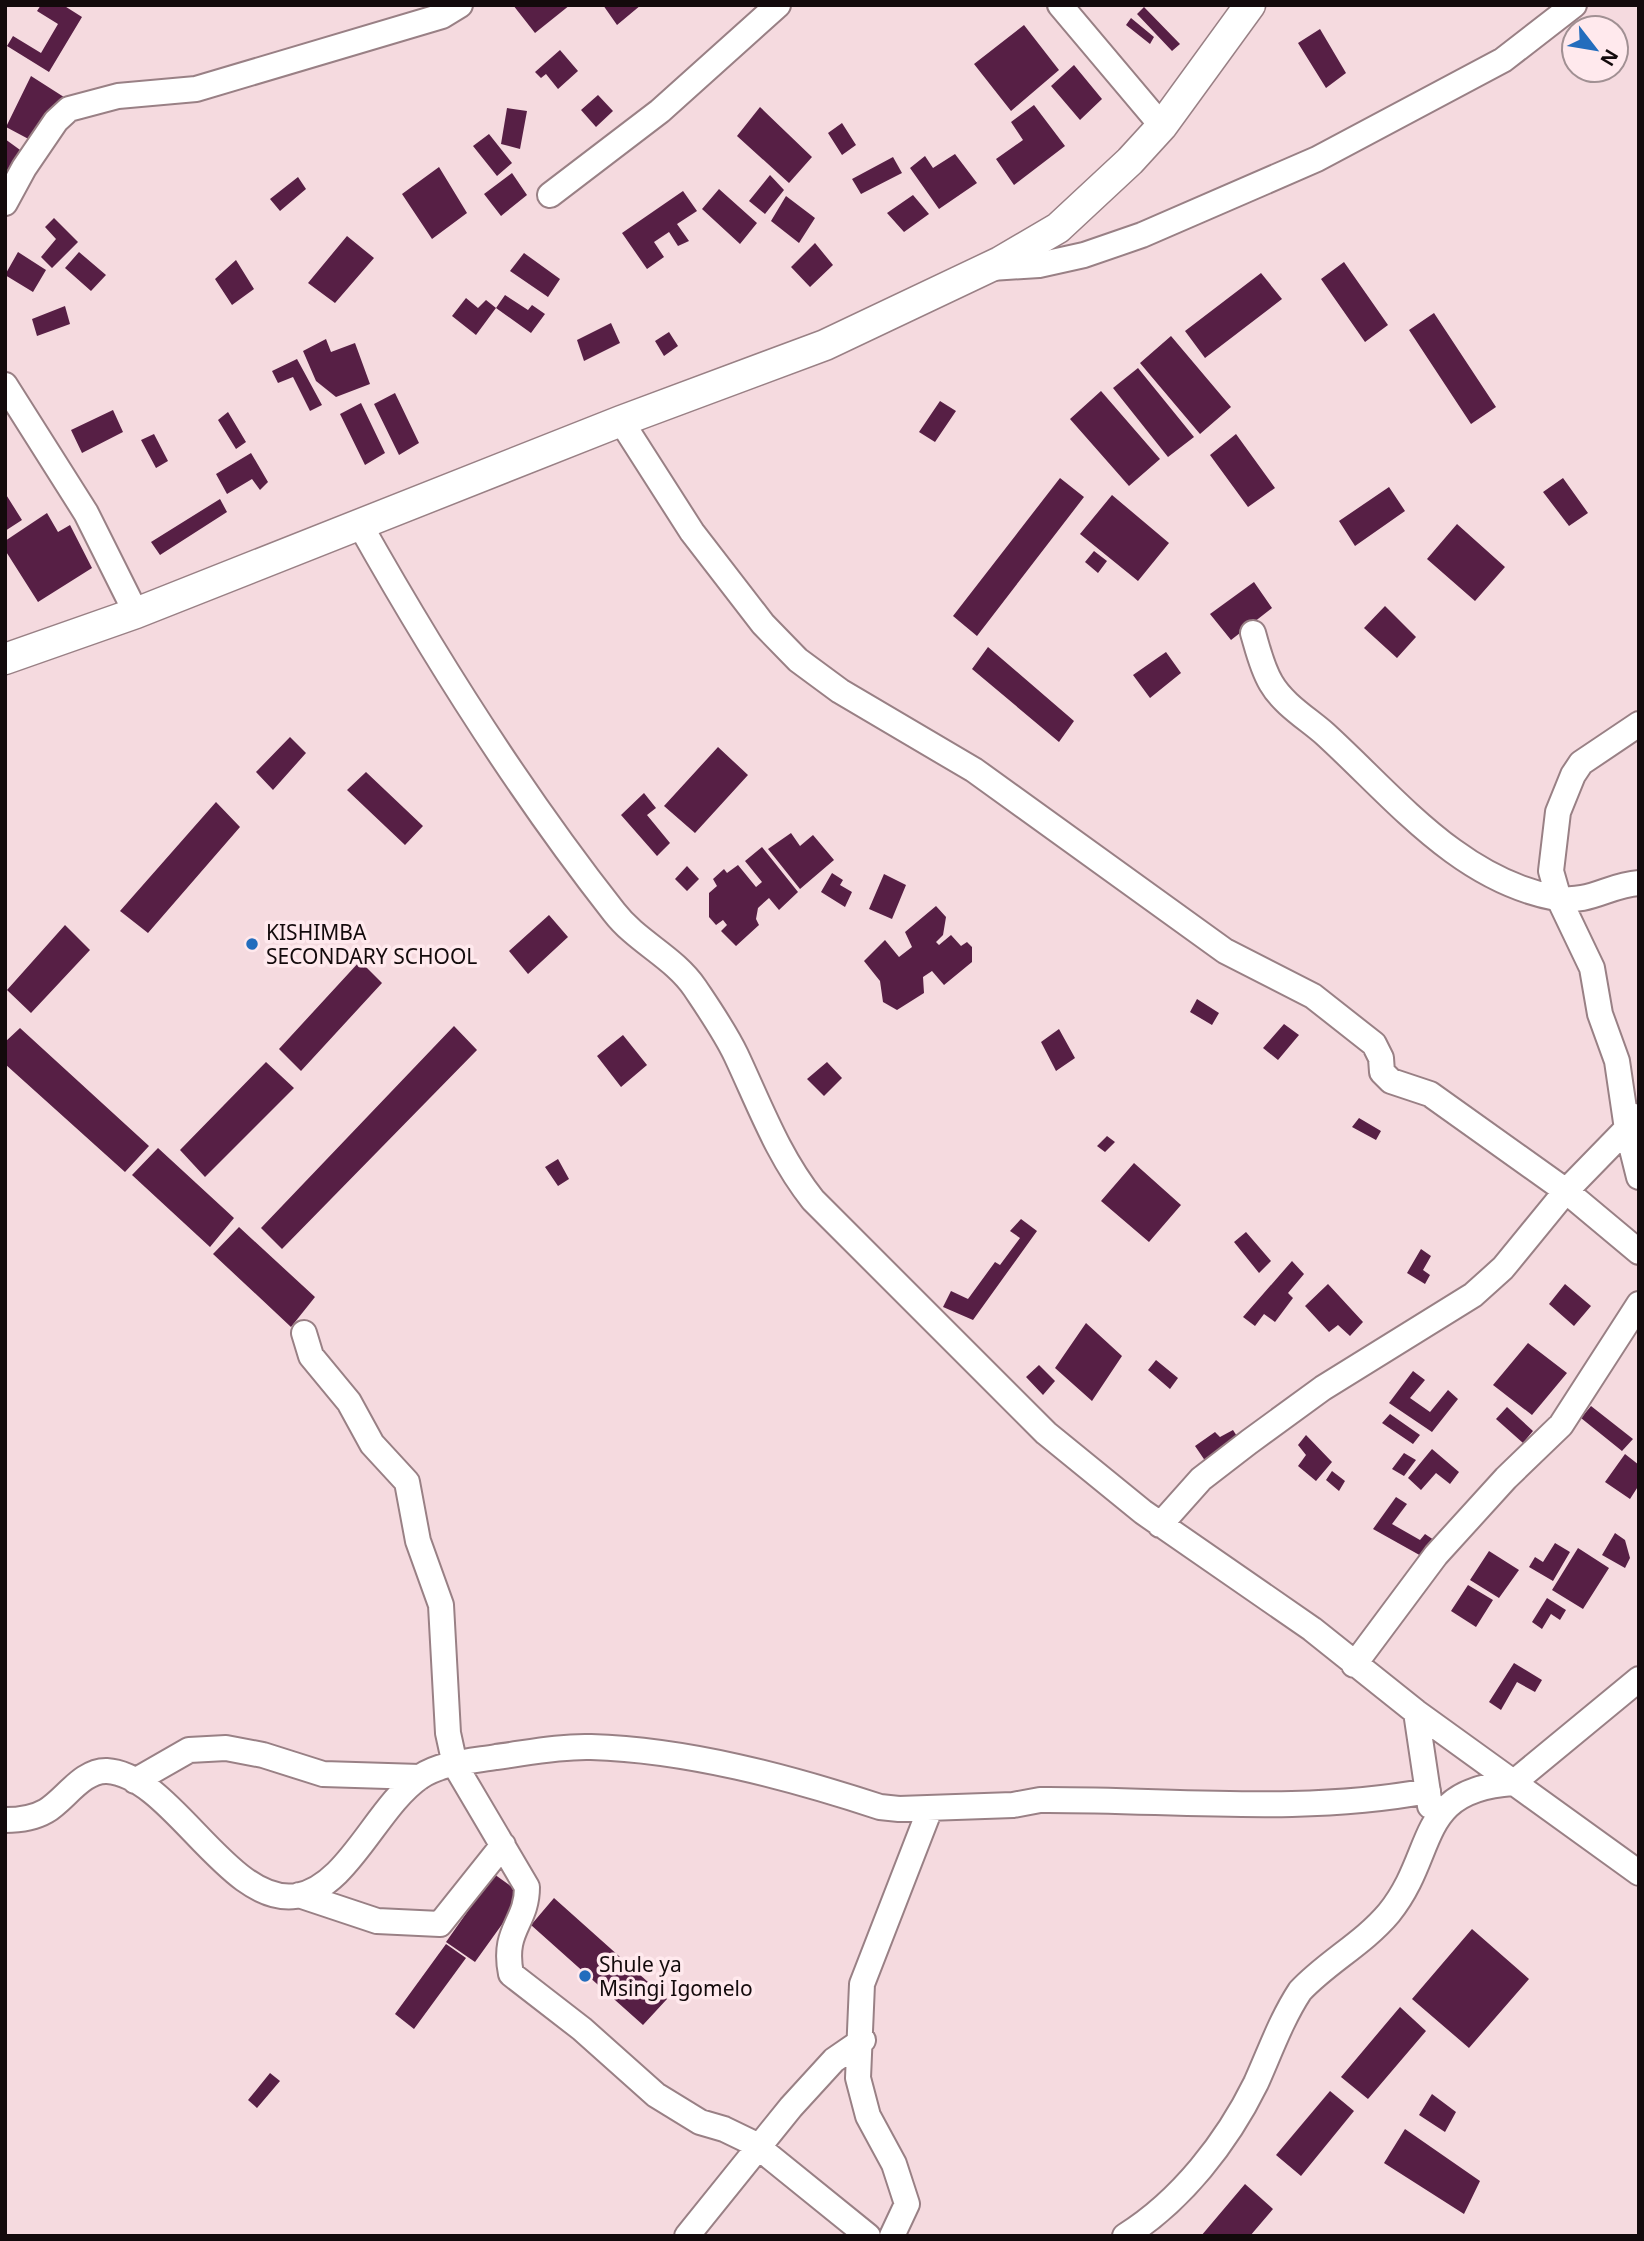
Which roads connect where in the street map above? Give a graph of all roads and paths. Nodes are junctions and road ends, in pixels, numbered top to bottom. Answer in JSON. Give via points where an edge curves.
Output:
{"nodes":[{"id":1,"x":460,"y":5,"type":"edge"},
{"id":2,"x":778,"y":5,"type":"edge"},
{"id":3,"x":1060,"y":5,"type":"edge"},
{"id":4,"x":1250,"y":5,"type":"edge"},
{"id":5,"x":1574,"y":5,"type":"edge"},
{"id":6,"x":1163,"y":126,"type":"junction"},
{"id":7,"x":550,"y":195,"type":"dead end"},
{"id":8,"x":5,"y":203,"type":"edge"},
{"id":9,"x":988,"y":268,"type":"junction"},
{"id":10,"x":5,"y":385,"type":"edge"},
{"id":11,"x":621,"y":421,"type":"junction"},
{"id":12,"x":359,"y":523,"type":"junction"},
{"id":13,"x":136,"y":613,"type":"junction"},
{"id":14,"x":1253,"y":633,"type":"dead end"},
{"id":15,"x":5,"y":659,"type":"edge"},
{"id":16,"x":1639,"y":724,"type":"edge"},
{"id":17,"x":1639,"y":883,"type":"edge"},
{"id":18,"x":1559,"y":899,"type":"junction"},
{"id":19,"x":1633,"y":1123,"type":"edge"},
{"id":20,"x":1639,"y":1177,"type":"edge"},
{"id":21,"x":1566,"y":1191,"type":"junction"},
{"id":22,"x":1639,"y":1252,"type":"edge"},
{"id":23,"x":1639,"y":1304,"type":"edge"},
{"id":24,"x":304,"y":1333,"type":"dead end"},
{"id":25,"x":1160,"y":1525,"type":"junction"},
{"id":26,"x":1354,"y":1665,"type":"junction"},
{"id":27,"x":1639,"y":1679,"type":"edge"},
{"id":28,"x":1416,"y":1712,"type":"junction"},
{"id":29,"x":455,"y":1765,"type":"junction"},
{"id":30,"x":420,"y":1777,"type":"junction"},
{"id":31,"x":135,"y":1781,"type":"junction"},
{"id":32,"x":1513,"y":1783,"type":"junction"},
{"id":33,"x":1427,"y":1791,"type":"junction"},
{"id":34,"x":930,"y":1809,"type":"junction"},
{"id":35,"x":5,"y":1820,"type":"edge"},
{"id":36,"x":1434,"y":1824,"type":"junction"},
{"id":37,"x":503,"y":1845,"type":"junction"},
{"id":38,"x":1639,"y":1873,"type":"edge"},
{"id":39,"x":299,"y":1895,"type":"junction"},
{"id":40,"x":862,"y":2041,"type":"junction"},
{"id":41,"x":758,"y":2147,"type":"junction"},
{"id":42,"x":687,"y":2236,"type":"edge"},
{"id":43,"x":868,"y":2236,"type":"edge"},
{"id":44,"x":892,"y":2236,"type":"edge"},
{"id":45,"x":1125,"y":2236,"type":"edge"}],
"edges":[{"from":1,"to":8,"type":"street","via":[[442,16],[221,83],[118,96],[69,109],[30,159]]},
{"from":2,"to":7,"type":"street","via":[[660,111]]},
{"from":3,"to":6,"type":"street"},
{"from":4,"to":6,"type":"street"},
{"from":5,"to":9,"type":"street","via":[[1503,60],[1317,159],[1142,235],[1084,255],[1039,265]]},
{"from":6,"to":9,"type":"street","via":[[1058,228]]},
{"from":9,"to":11,"type":"street","via":[[825,345]]},
{"from":10,"to":13,"type":"street","via":[[79,501]]},
{"from":11,"to":12,"type":"street"},
{"from":11,"to":21,"type":"street","via":[[692,532],[763,624],[798,660],[840,691],[974,770],[1225,951],[1313,996],[1374,1044],[1382,1072],[1391,1081],[1430,1094]]},
{"from":12,"to":13,"type":"street"},
{"from":12,"to":25,"type":"street","via":[[418,628],[546,822],[632,934],[693,985],[735,1052],[792,1173],[813,1200],[1046,1433]]},
{"from":13,"to":15,"type":"street"},
{"from":14,"to":18,"type":"street","via":[[1272,686],[1443,843],[1498,881]]},
{"from":16,"to":18,"type":"street","via":[[1581,763],[1562,797],[1551,871]]},
{"from":17,"to":18,"type":"street","via":[[1590,899]]},
{"from":18,"to":19,"type":"street","via":[[1592,968],[1600,1014]]},
{"from":19,"to":20,"type":"street"},
{"from":19,"to":21,"type":"street"},
{"from":21,"to":22,"type":"street"},
{"from":21,"to":25,"type":"street","via":[[1503,1268],[1473,1296],[1323,1388],[1259,1434],[1200,1479]]},
{"from":23,"to":26,"type":"street","via":[[1561,1425],[1436,1555]]},
{"from":24,"to":29,"type":"street","via":[[312,1356],[349,1402],[372,1444],[407,1482],[418,1541],[441,1605],[448,1733]]},
{"from":25,"to":26,"type":"street","via":[[1312,1629]]},
{"from":26,"to":28,"type":"street"},
{"from":27,"to":32,"type":"street"},
{"from":28,"to":32,"type":"street"},
{"from":28,"to":33,"type":"street"},
{"from":29,"to":30,"type":"street"},
{"from":29,"to":34,"type":"street","via":[[592,1747],[686,1757],[880,1807]]},
{"from":29,"to":37,"type":"street"},
{"from":30,"to":31,"type":"street","via":[[323,1774],[226,1748],[189,1750]]},
{"from":30,"to":39,"type":"street","via":[[391,1802],[345,1866],[316,1889]]},
{"from":31,"to":35,"type":"street","via":[[108,1771],[96,1772],[44,1812]]},
{"from":31,"to":39,"type":"street","via":[[241,1877],[270,1892]]},
{"from":32,"to":36,"type":"street","via":[[1452,1799]]},
{"from":32,"to":38,"type":"street"},
{"from":33,"to":34,"type":"street","via":[[1391,1798],[1252,1805],[1040,1800]]},
{"from":33,"to":36,"type":"street"},
{"from":34,"to":40,"type":"street","via":[[862,1984]]},
{"from":36,"to":45,"type":"street","via":[[1389,1912],[1362,1941],[1300,1991],[1228,2132],[1164,2205]]},
{"from":37,"to":39,"type":"street","via":[[440,1924],[377,1921]]},
{"from":37,"to":41,"type":"street","via":[[527,1887],[527,1902],[507,1953],[511,1973],[656,2095],[700,2122]]},
{"from":40,"to":41,"type":"street","via":[[834,2060]]},
{"from":40,"to":44,"type":"street","via":[[858,2078],[868,2116],[894,2164],[907,2204]]},
{"from":41,"to":42,"type":"street"},
{"from":41,"to":43,"type":"street"}]}
